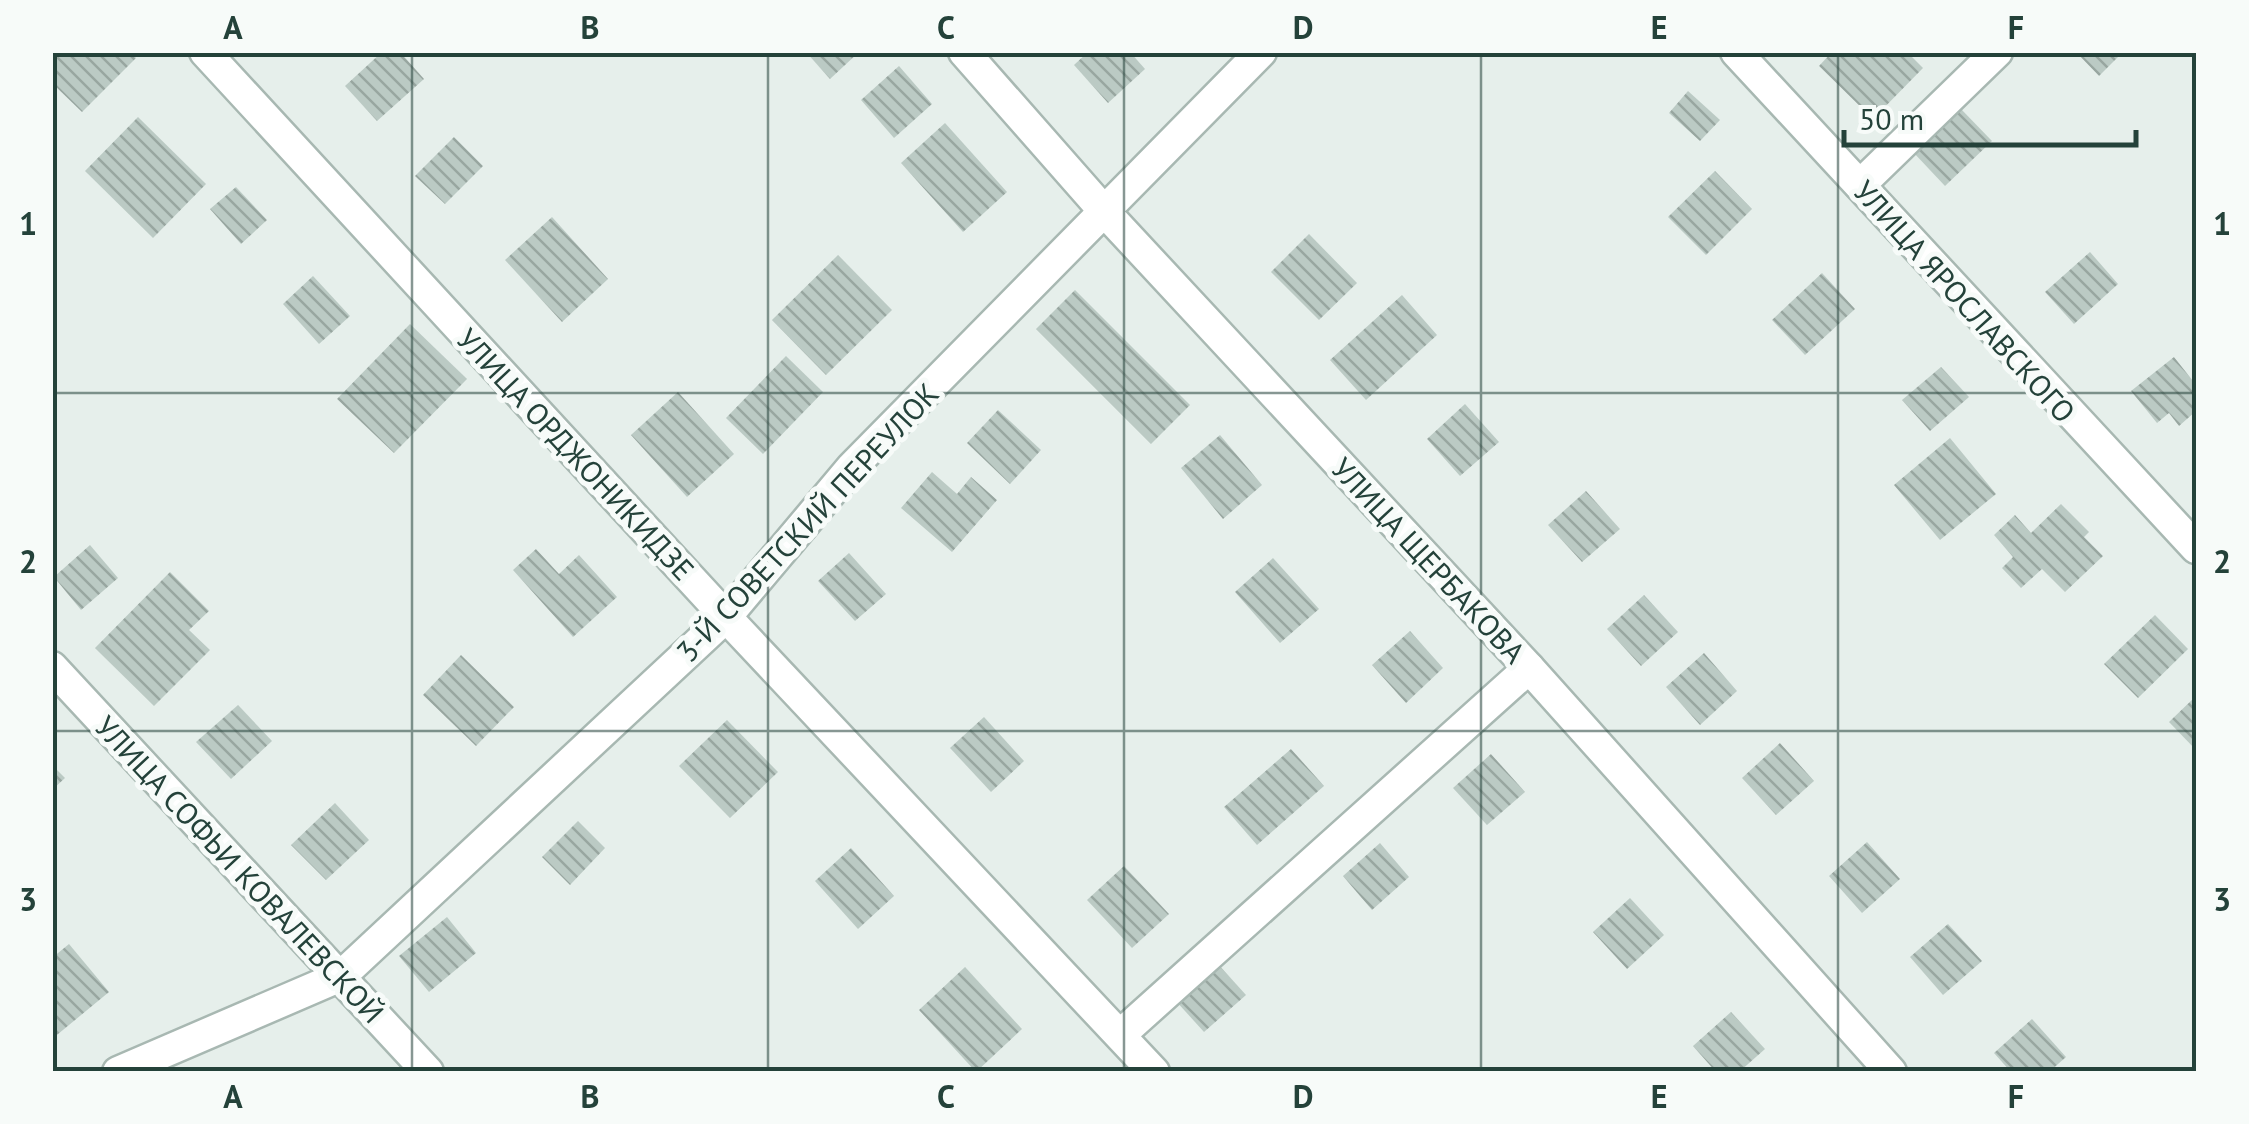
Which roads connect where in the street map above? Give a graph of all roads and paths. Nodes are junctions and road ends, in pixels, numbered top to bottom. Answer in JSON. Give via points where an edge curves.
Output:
{"nodes":[{"id":1,"x":205,"y":52,"type":"edge"},
{"id":2,"x":964,"y":52,"type":"edge"},
{"id":3,"x":1262,"y":52,"type":"edge"},
{"id":4,"x":1736,"y":52,"type":"edge"},
{"id":5,"x":1997,"y":52,"type":"edge"},
{"id":6,"x":1860,"y":186,"type":"junction"},
{"id":7,"x":1104,"y":211,"type":"junction"},
{"id":8,"x":2196,"y":548,"type":"edge"},
{"id":9,"x":726,"y":617,"type":"junction"},
{"id":10,"x":52,"y":666,"type":"edge"},
{"id":11,"x":1529,"y":668,"type":"junction"},
{"id":12,"x":342,"y":976,"type":"junction"},
{"id":13,"x":1120,"y":1035,"type":"junction"},
{"id":14,"x":118,"y":1072,"type":"edge"},
{"id":15,"x":428,"y":1072,"type":"edge"},
{"id":16,"x":1154,"y":1072,"type":"edge"},
{"id":17,"x":1891,"y":1072,"type":"edge"}],
"edges":[{"from":1,"to":9,"type":"street","name":"УЛИЦА ОРДЖОНИКИДЗЕ"},
{"from":2,"to":7,"type":"street","name":"УЛИЦА ЩЕРБАКОВА"},
{"from":3,"to":7,"type":"street","name":"3-Й СОВЕТСКИЙ ПЕРЕУЛОК"},
{"from":4,"to":6,"type":"street","name":"УЛИЦА ЯРОСЛАВСКОГО"},
{"from":5,"to":6,"type":"street"},
{"from":6,"to":8,"type":"street","name":"УЛИЦА ЯРОСЛАВСКОГО"},
{"from":7,"to":9,"type":"street","name":"3-Й СОВЕТСКИЙ ПЕРЕУЛОК","via":[[852,467]]},
{"from":7,"to":11,"type":"street","name":"УЛИЦА ЩЕРБАКОВА"},
{"from":9,"to":12,"type":"street","name":"3-Й СОВЕТСКИЙ ПЕРЕУЛОК"},
{"from":9,"to":13,"type":"street","name":"УЛИЦА ОРДЖОНИКИДЗЕ"},
{"from":10,"to":12,"type":"street","name":"УЛИЦА СОФЬИ КОВАЛЕВСКОЙ"},
{"from":11,"to":13,"type":"street"},
{"from":11,"to":17,"type":"street","name":"УЛИЦА ЩЕРБАКОВА"},
{"from":12,"to":14,"type":"street","name":"3-Й СОВЕТСКИЙ ПЕРЕУЛОК"},
{"from":12,"to":15,"type":"street","name":"УЛИЦА СОФЬИ КОВАЛЕВСКОЙ"},
{"from":13,"to":16,"type":"street","name":"УЛИЦА ОРДЖОНИКИДЗЕ"}]}
